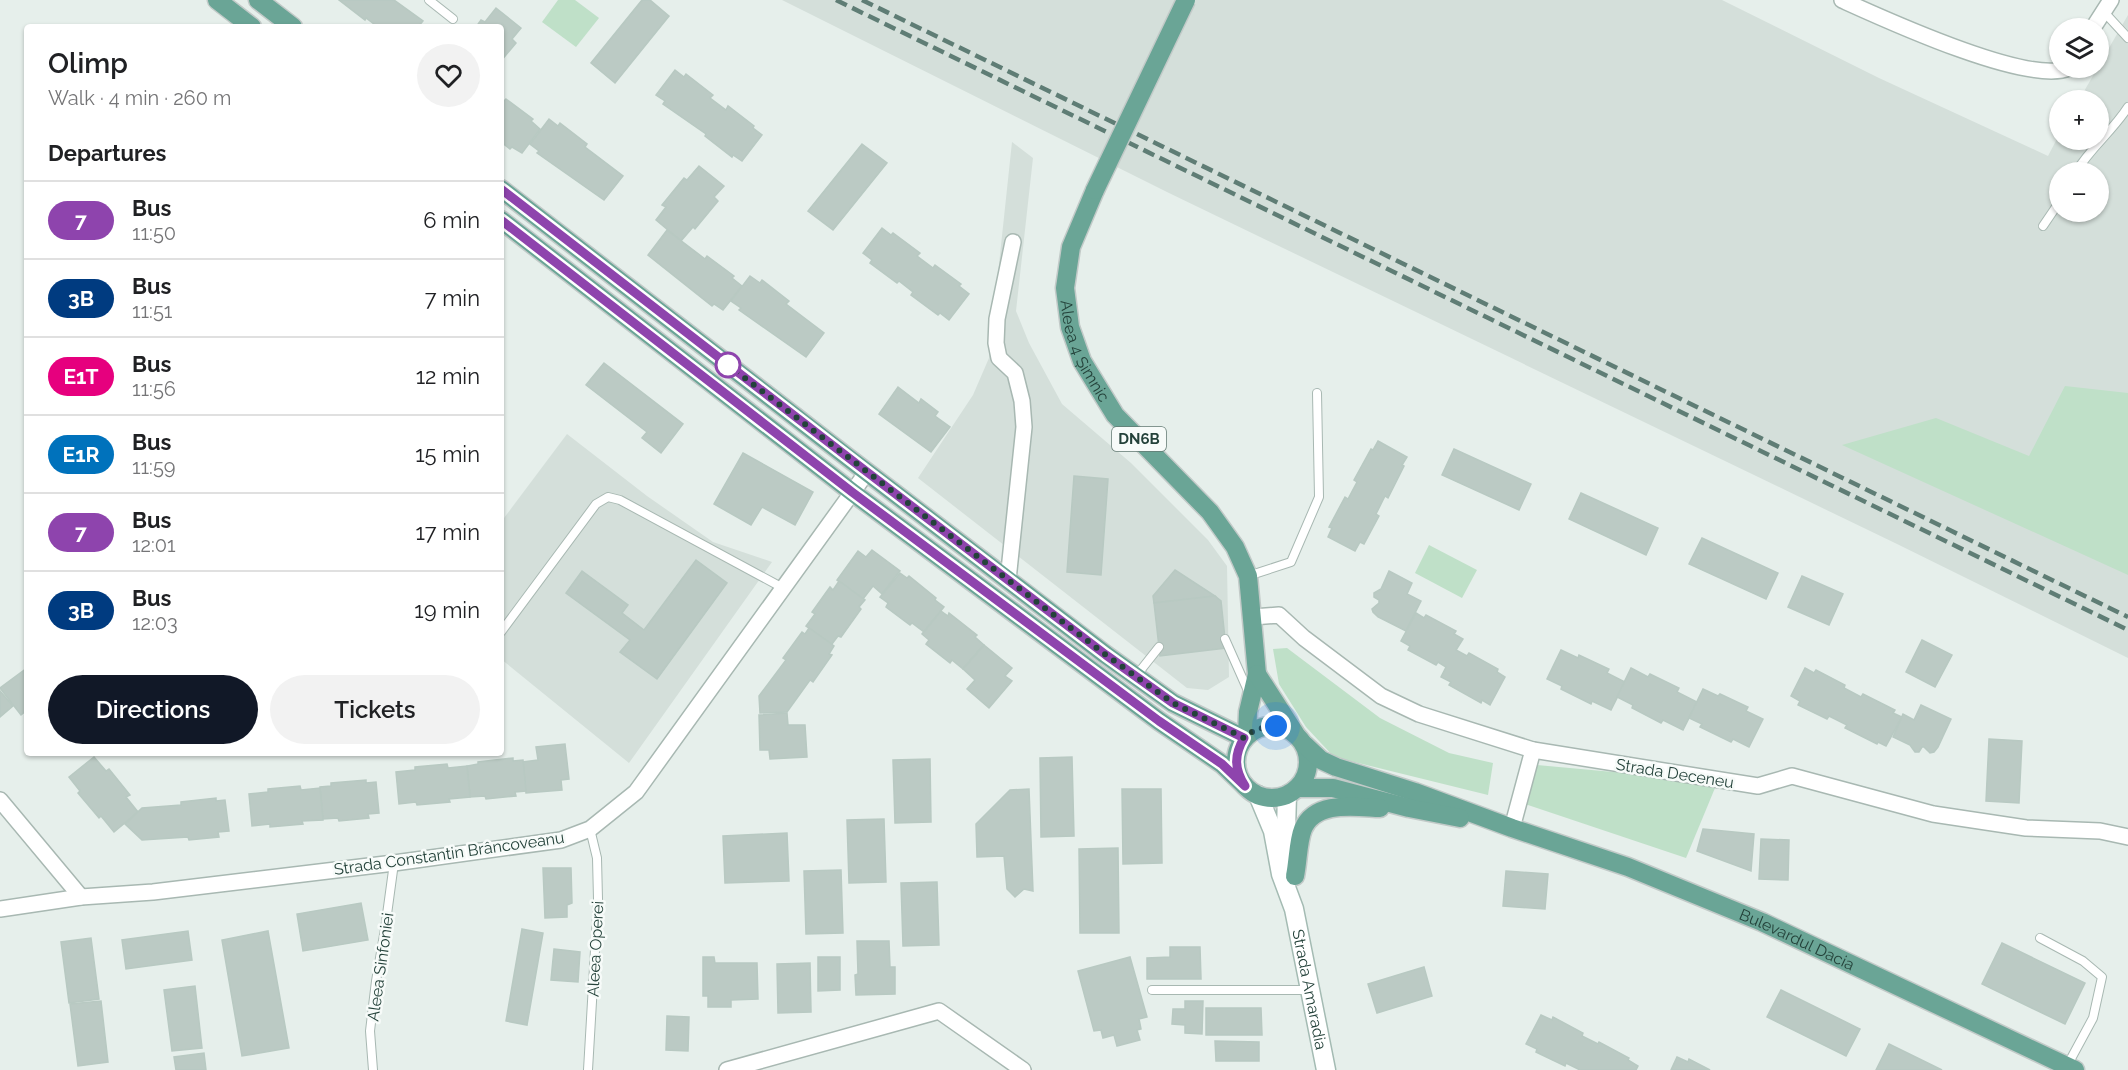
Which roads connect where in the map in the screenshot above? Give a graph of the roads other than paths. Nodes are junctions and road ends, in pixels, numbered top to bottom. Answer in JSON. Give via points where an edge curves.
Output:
{"nodes":[{"id":1,"x":217,"y":0,"type":"edge"},
{"id":2,"x":258,"y":0,"type":"edge"},
{"id":3,"x":429,"y":0,"type":"edge"},
{"id":4,"x":1186,"y":0,"type":"edge"},
{"id":5,"x":1842,"y":0,"type":"edge"},
{"id":6,"x":2108,"y":6,"type":"edge"},
{"id":7,"x":453,"y":19,"type":"dead end"},
{"id":8,"x":248,"y":24,"type":"edge"},
{"id":9,"x":289,"y":24,"type":"edge"},
{"id":10,"x":2128,"y":38,"type":"edge"},
{"id":11,"x":2049,"y":71,"type":"edge"},
{"id":12,"x":2128,"y":107,"type":"edge"},
{"id":13,"x":2082,"y":162,"type":"edge"},
{"id":14,"x":504,"y":191,"type":"edge"},
{"id":15,"x":2049,"y":217,"type":"edge"},
{"id":16,"x":504,"y":222,"type":"edge"},
{"id":17,"x":2043,"y":226,"type":"dead end"},
{"id":18,"x":1013,"y":242,"type":"dead end"},
{"id":19,"x":1317,"y":393,"type":"dead end"},
{"id":20,"x":867,"y":472,"type":"junction"},
{"id":21,"x":852,"y":492,"type":"junction"},
{"id":22,"x":1248,"y":576,"type":"junction"},
{"id":23,"x":1008,"y":580,"type":"junction"},
{"id":24,"x":783,"y":588,"type":"junction"},
{"id":25,"x":1253,"y":617,"type":"junction"},
{"id":26,"x":504,"y":628,"type":"edge"},
{"id":27,"x":1225,"y":639,"type":"dead end"},
{"id":28,"x":1159,"y":647,"type":"dead end"},
{"id":29,"x":1257,"y":674,"type":"junction"},
{"id":30,"x":1136,"y":676,"type":"junction"},
{"id":31,"x":1251,"y":699,"type":"junction"},
{"id":32,"x":1246,"y":737,"type":"junction"},
{"id":33,"x":1300,"y":740,"type":"junction"},
{"id":34,"x":1533,"y":750,"type":"junction"},
{"id":35,"x":1251,"y":791,"type":"junction"},
{"id":36,"x":1292,"y":791,"type":"junction"},
{"id":37,"x":0,"y":800,"type":"edge"},
{"id":38,"x":1409,"y":808,"type":"junction"},
{"id":39,"x":1512,"y":828,"type":"junction"},
{"id":40,"x":590,"y":829,"type":"junction"},
{"id":41,"x":2128,"y":837,"type":"edge"},
{"id":42,"x":394,"y":864,"type":"junction"},
{"id":43,"x":1295,"y":876,"type":"junction"},
{"id":44,"x":81,"y":897,"type":"junction"},
{"id":45,"x":0,"y":909,"type":"edge"},
{"id":46,"x":1294,"y":909,"type":"junction"},
{"id":47,"x":2040,"y":938,"type":"dead end"},
{"id":48,"x":1152,"y":990,"type":"dead end"},
{"id":49,"x":1310,"y":990,"type":"junction"},
{"id":50,"x":2071,"y":1068,"type":"edge"},
{"id":51,"x":373,"y":1070,"type":"edge"},
{"id":52,"x":588,"y":1070,"type":"edge"},
{"id":53,"x":727,"y":1070,"type":"edge"},
{"id":54,"x":1023,"y":1070,"type":"edge"},
{"id":55,"x":1326,"y":1070,"type":"edge"}],
"edges":[{"from":1,"to":8,"type":"main road"},
{"from":2,"to":9,"type":"main road"},
{"from":3,"to":7,"type":"lane"},
{"from":4,"to":22,"type":"main road","name":"Aleea 4 Șimnic","number":"DN6B","bridge":true,"via":[[1071,247],[1065,288],[1070,327],[1082,361],[1116,415],[1210,512],[1235,547]]},
{"from":5,"to":11,"type":"street","via":[[1960,50],[2011,66]]},
{"from":6,"to":10,"type":"lane"},
{"from":12,"to":13,"type":"lane","via":[[2118,124]]},
{"from":14,"to":20,"type":"main road"},
{"from":15,"to":17,"type":"lane"},
{"from":16,"to":21,"type":"main road"},
{"from":18,"to":23,"type":"street","via":[[996,343],[999,358],[1015,373],[1024,427]]},
{"from":19,"to":22,"type":"lane","via":[[1319,497],[1291,562]]},
{"from":20,"to":21,"type":"street","name":"Strada Constantin Brâncoveanu"},
{"from":20,"to":23,"type":"main road"},
{"from":21,"to":24,"type":"street","name":"Strada Constantin Brâncoveanu"},
{"from":21,"to":35,"type":"main road","via":[[1222,764]]},
{"from":22,"to":25,"type":"main road","name":"Aleea 4 Șimnic","number":"DN6B"},
{"from":23,"to":30,"type":"main road"},
{"from":24,"to":26,"type":"lane","via":[[608,497],[596,504]]},
{"from":24,"to":40,"type":"street","name":"Strada Constantin Brâncoveanu","via":[[636,792]]},
{"from":25,"to":29,"type":"main road","name":"Aleea 4 Șimnic","number":"DN6B"},
{"from":25,"to":34,"type":"street","name":"Strada Deceneu","via":[[1279,615],[1381,696],[1419,714]]},
{"from":27,"to":31,"type":"lane"},
{"from":28,"to":30,"type":"lane"},
{"from":29,"to":31,"type":"main road","name":"Aleea 4 Șimnic","number":"DN6B"},
{"from":29,"to":33,"type":"main road","name":"Aleea 4 Șimnic","number":"DN6B"},
{"from":30,"to":32,"type":"main road","via":[[1173,703]]},
{"from":31,"to":32,"type":"main road","name":"Aleea 4 Șimnic","number":"DN6B"},
{"from":32,"to":33,"type":"main road","name":"Bulevardul Dacia","via":[[1266,726],[1286,728]]},
{"from":32,"to":35,"type":"main road","via":[[1239,747],[1236,767]]},
{"from":33,"to":36,"type":"main road","via":[[1308,757],[1308,768]]},
{"from":33,"to":39,"type":"main road","name":"Bulevardul Dacia","via":[[1321,760],[1336,767]]},
{"from":34,"to":39,"type":"street"},
{"from":34,"to":41,"type":"street","name":"Strada Deceneu","via":[[1758,786],[1792,776],[1933,814],[2026,828],[2100,831]]},
{"from":35,"to":36,"type":"main road","name":"Bulevardul Dacia","via":[[1278,798]]},
{"from":35,"to":46,"type":"main road","name":"Strada Amaradia","via":[[1273,831],[1281,874]]},
{"from":36,"to":38,"type":"main road","name":"Bulevardul Dacia","via":[[1333,788]]},
{"from":36,"to":43,"type":"main road","name":"Strada Amaradia","via":[[1286,830]]},
{"from":37,"to":44,"type":"street"},
{"from":38,"to":39,"type":"main road","name":"Bulevardul Dacia"},
{"from":38,"to":43,"type":"main road","via":[[1330,807],[1313,815],[1303,829]]},
{"from":39,"to":50,"type":"main road","name":"Bulevardul Dacia","via":[[1628,867],[1762,922]]},
{"from":40,"to":42,"type":"street","name":"Strada Constantin Brâncoveanu","via":[[561,840]]},
{"from":40,"to":52,"type":"lane","name":"Aleea Operei","via":[[597,858],[598,899]]},
{"from":42,"to":44,"type":"street","name":"Strada Constantin Brâncoveanu"},
{"from":42,"to":51,"type":"lane","name":"Aleea Sinfoniei","via":[[370,1031]]},
{"from":43,"to":46,"type":"main road","name":"Strada Amaradia"},
{"from":44,"to":45,"type":"street","name":"Strada Constantin Brâncoveanu"},
{"from":46,"to":49,"type":"main road","name":"Strada Amaradia"},
{"from":47,"to":50,"type":"lane","via":[[2083,961],[2102,977],[2093,1018]]},
{"from":48,"to":49,"type":"lane"},
{"from":49,"to":55,"type":"main road","name":"Strada Amaradia"},
{"from":53,"to":54,"type":"street","via":[[939,1011]]}]}
